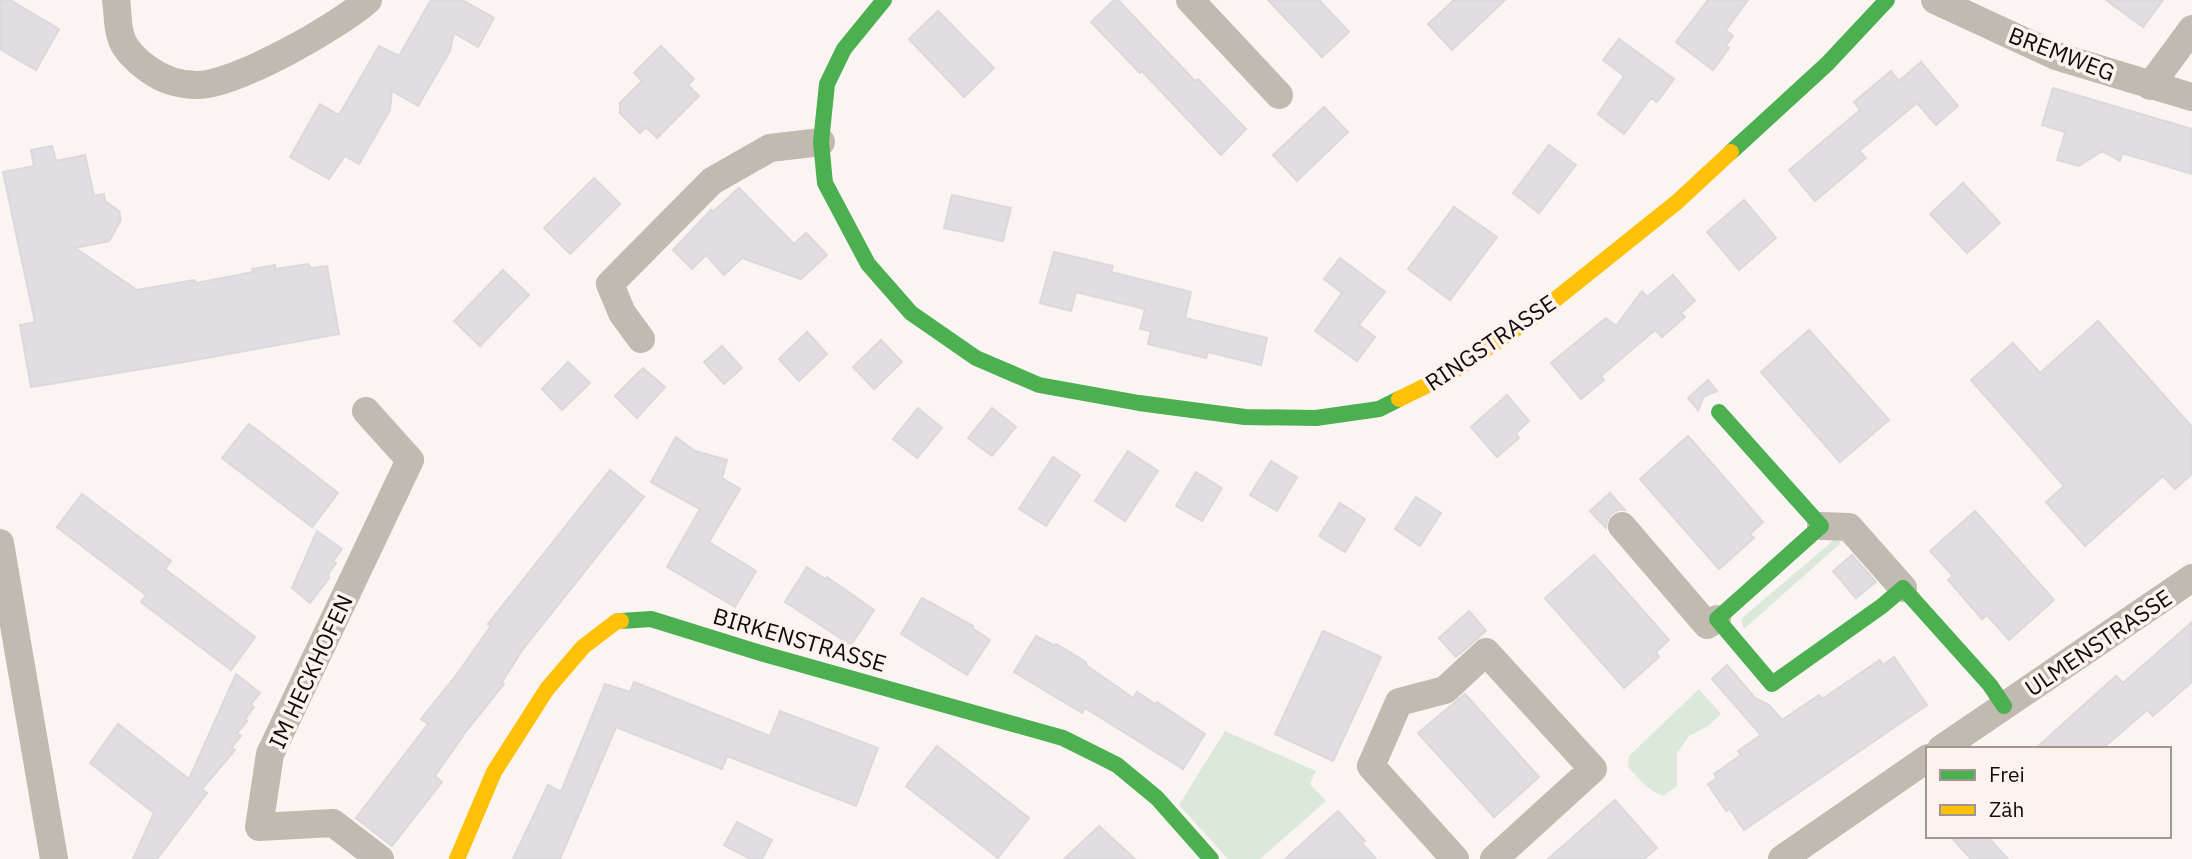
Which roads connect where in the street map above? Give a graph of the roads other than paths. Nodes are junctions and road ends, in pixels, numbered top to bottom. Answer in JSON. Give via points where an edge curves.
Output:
{"nodes":[{"id":1,"x":116,"y":0,"type":"edge"},
{"id":2,"x":368,"y":0,"type":"edge"},
{"id":3,"x":884,"y":0,"type":"edge"},
{"id":4,"x":1190,"y":0,"type":"edge"},
{"id":5,"x":1887,"y":0,"type":"edge"},
{"id":6,"x":1936,"y":0,"type":"edge"},
{"id":7,"x":2192,"y":29,"type":"edge"},
{"id":8,"x":2150,"y":86,"type":"junction"},
{"id":9,"x":1279,"y":96,"type":"dead end"},
{"id":10,"x":2192,"y":97,"type":"edge"},
{"id":11,"x":821,"y":142,"type":"junction"},
{"id":12,"x":641,"y":339,"type":"dead end"},
{"id":13,"x":366,"y":411,"type":"dead end"},
{"id":14,"x":1719,"y":412,"type":"dead end"},
{"id":15,"x":1622,"y":526,"type":"dead end"},
{"id":16,"x":1821,"y":526,"type":"junction"},
{"id":17,"x":0,"y":543,"type":"edge"},
{"id":18,"x":2192,"y":578,"type":"edge"},
{"id":19,"x":1903,"y":588,"type":"junction"},
{"id":20,"x":1717,"y":619,"type":"junction"},
{"id":21,"x":2004,"y":706,"type":"junction"},
{"id":22,"x":1944,"y":747,"type":"edge"},
{"id":23,"x":1926,"y":759,"type":"edge"},
{"id":24,"x":54,"y":859,"type":"edge"},
{"id":25,"x":380,"y":859,"type":"edge"},
{"id":26,"x":457,"y":859,"type":"edge"},
{"id":27,"x":1211,"y":859,"type":"edge"},
{"id":28,"x":1455,"y":859,"type":"edge"},
{"id":29,"x":1494,"y":859,"type":"edge"},
{"id":30,"x":1782,"y":859,"type":"edge"}],
"edges":[{"from":1,"to":2,"type":"street","via":[[121,39],[138,63],[163,80],[199,85],[276,58],[353,14]]},
{"from":3,"to":11,"type":"street","name":"RINGSTRASSE","via":[[845,49],[827,84]]},
{"from":4,"to":9,"type":"street"},
{"from":5,"to":11,"type":"street","name":"RINGSTRASSE","via":[[1827,64],[1677,202],[1536,315],[1448,375],[1379,409],[1316,418],[1245,418],[1139,403],[1040,385],[976,358],[911,313],[868,264],[825,183]]},
{"from":6,"to":8,"type":"street","name":"BREMWEG","via":[[2056,55]]},
{"from":7,"to":8,"type":"street"},
{"from":8,"to":10,"type":"street","name":"BREMWEG"},
{"from":11,"to":12,"type":"street","via":[[770,148],[712,181],[610,284],[622,313]]},
{"from":13,"to":25,"type":"street","name":"IM HECKHOFEN","via":[[410,460],[270,754],[259,827],[333,823]]},
{"from":14,"to":16,"type":"street"},
{"from":15,"to":20,"type":"street","via":[[1707,625]]},
{"from":16,"to":19,"type":"street","name":"ULMENSTRASSE","via":[[1849,527]]},
{"from":16,"to":20,"type":"street"},
{"from":17,"to":24,"type":"street"},
{"from":18,"to":21,"type":"street","name":"ULMENSTRASSE"},
{"from":19,"to":20,"type":"street","via":[[1772,684]]},
{"from":19,"to":21,"type":"street","name":"ULMENSTRASSE"},
{"from":21,"to":22,"type":"street","name":"ULMENSTRASSE"},
{"from":23,"to":30,"type":"street"},
{"from":26,"to":27,"type":"street","name":"BIRKENSTRASSE","via":[[494,772],[547,690],[583,647],[617,621],[651,618],[1063,738],[1117,765],[1157,798]]},
{"from":28,"to":29,"type":"street","via":[[1371,766],[1399,702],[1445,690],[1486,652],[1593,769]]}]}
